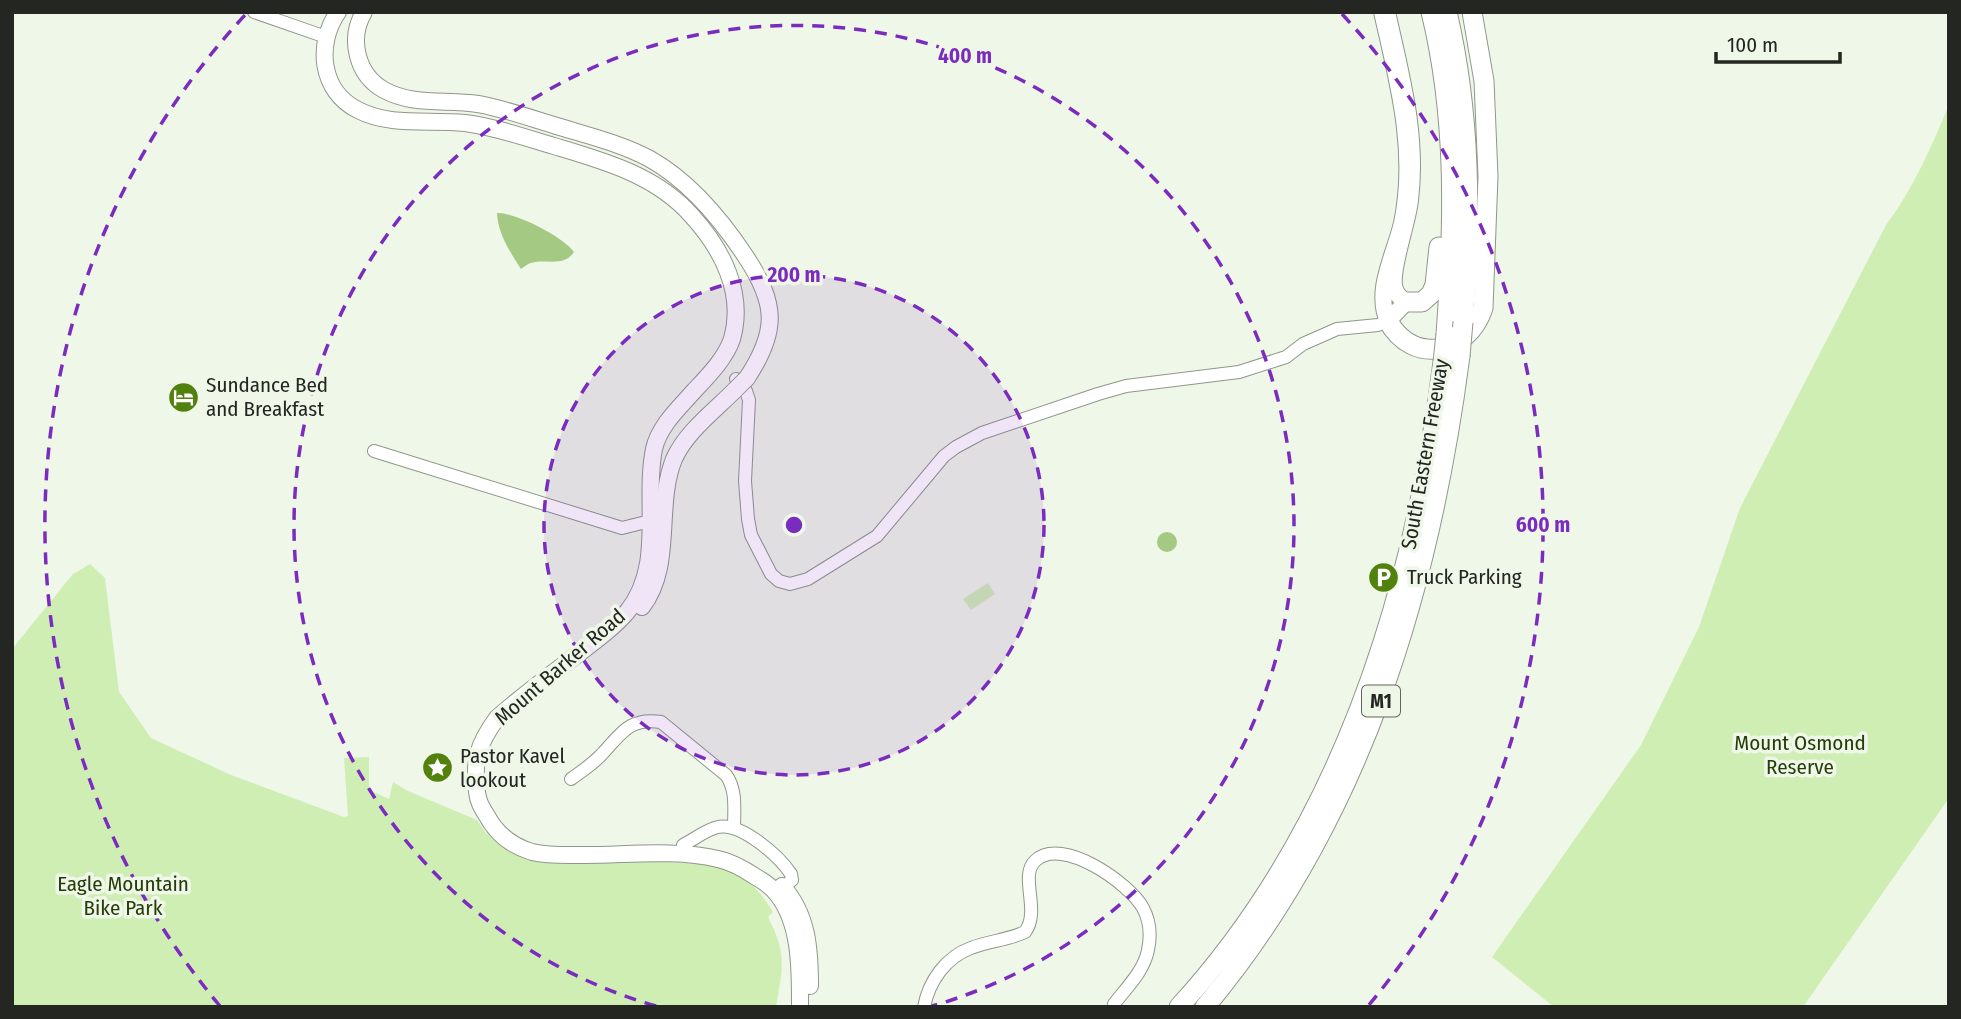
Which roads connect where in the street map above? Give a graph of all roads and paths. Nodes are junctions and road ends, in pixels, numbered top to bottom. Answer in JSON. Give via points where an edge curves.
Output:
{"nodes":[{"id":1,"x":254,"y":12,"type":"edge"},
{"id":2,"x":338,"y":12,"type":"edge"},
{"id":3,"x":1385,"y":12,"type":"edge"},
{"id":4,"x":1423,"y":12,"type":"edge"},
{"id":5,"x":1431,"y":12,"type":"edge"},
{"id":6,"x":1447,"y":12,"type":"edge"},
{"id":7,"x":1472,"y":12,"type":"edge"},
{"id":8,"x":362,"y":16,"type":"edge"},
{"id":9,"x":326,"y":37,"type":"junction"},
{"id":10,"x":355,"y":44,"type":"junction"},
{"id":11,"x":1406,"y":302,"type":"junction"},
{"id":12,"x":1385,"y":323,"type":"junction"},
{"id":13,"x":1451,"y":359,"type":"junction"},
{"id":14,"x":739,"y":382,"type":"junction"},
{"id":15,"x":374,"y":451,"type":"dead end"},
{"id":16,"x":657,"y":519,"type":"junction"},
{"id":17,"x":571,"y":779,"type":"dead end"},
{"id":18,"x":734,"y":828,"type":"junction"},
{"id":19,"x":684,"y":845,"type":"junction"},
{"id":20,"x":781,"y":891,"type":"junction"},
{"id":21,"x":1114,"y":1004,"type":"dead end"},
{"id":22,"x":800,"y":1007,"type":"edge"},
{"id":23,"x":811,"y":1007,"type":"edge"},
{"id":24,"x":924,"y":1007,"type":"edge"},
{"id":25,"x":1179,"y":1007,"type":"edge"},
{"id":26,"x":1205,"y":1007,"type":"edge"}],
"edges":[{"from":1,"to":9,"type":"street"},
{"from":2,"to":9,"type":"main road","name":"Mount Barker Road"},
{"from":3,"to":11,"type":"main road","via":[[1412,142],[1410,203],[1394,279],[1396,292]]},
{"from":3,"to":12,"type":"main road","via":[[1408,151],[1405,205],[1384,290]]},
{"from":4,"to":11,"type":"highway","via":[[1441,132],[1440,232],[1432,291],[1422,302]]},
{"from":5,"to":13,"type":"highway","name":"South Eastern Freeway","number":"M1","bridge":true,"via":[[1452,157],[1447,334]]},
{"from":6,"to":13,"type":"highway","name":"South Eastern Freeway","number":"M1","bridge":true,"via":[[1468,143],[1463,321]]},
{"from":7,"to":12,"type":"highway","via":[[1484,80],[1488,176],[1483,308],[1469,333],[1441,349],[1409,344]]},
{"from":8,"to":9,"type":"main road","via":[[345,20]]},
{"from":8,"to":10,"type":"main road"},
{"from":9,"to":10,"type":"main road"},
{"from":9,"to":16,"type":"main road","name":"Mount Barker Road","via":[[328,77],[352,107],[390,120],[494,127],[614,164],[664,191],[692,215],[724,260],[735,303],[731,340],[713,371],[668,421],[655,444],[652,463]]},
{"from":10,"to":14,"type":"main road","name":"Mount Barker Road","via":[[366,74],[386,92],[414,100],[503,109],[607,141],[651,159],[698,197],[755,270],[768,305],[768,342]]},
{"from":11,"to":12,"type":"main road"},
{"from":12,"to":14,"type":"street","via":[[1337,329],[1269,364],[1222,375],[1126,386],[982,433],[944,456],[877,536],[808,579],[790,584],[771,574],[751,535],[745,481],[749,400]]},
{"from":13,"to":25,"type":"highway","name":"South Eastern Freeway","number":"M1","via":[[1408,556],[1353,727],[1316,808],[1271,887]]},
{"from":13,"to":26,"type":"highway","name":"South Eastern Freeway","number":"M1","via":[[1444,467],[1425,556],[1371,725],[1334,808],[1290,887]]},
{"from":14,"to":16,"type":"main road","name":"Mount Barker Road","via":[[679,451]]},
{"from":15,"to":16,"type":"street","via":[[622,528]]},
{"from":16,"to":19,"type":"main road","name":"Mount Barker Road","via":[[659,568],[646,602],[619,635],[513,716],[493,741],[484,773],[499,818],[532,841],[569,846]]},
{"from":16,"to":20,"type":"main road","name":"Mount Barker Road","via":[[641,590],[628,611],[508,708],[483,737],[474,771],[478,800],[500,834],[530,851],[706,856],[740,867]]},
{"from":17,"to":18,"type":"street","via":[[628,727],[649,720],[661,722],[717,765],[732,783]]},
{"from":18,"to":19,"type":"street","via":[[710,830]]},
{"from":18,"to":20,"type":"street","via":[[786,867],[792,880]]},
{"from":19,"to":20,"type":"main road","name":"Mount Barker Road","via":[[740,855],[770,873]]},
{"from":20,"to":22,"type":"main road","name":"Mount Barker Road","via":[[795,936]]},
{"from":20,"to":23,"type":"main road","name":"Mount Barker Road","via":[[801,916],[808,939]]},
{"from":21,"to":24,"type":"street","via":[[1148,954],[1149,926],[1144,911],[1136,897],[1097,868],[1080,859],[1052,854],[1038,858],[1030,869],[1032,911],[1025,932],[951,959],[933,982]]}]}
